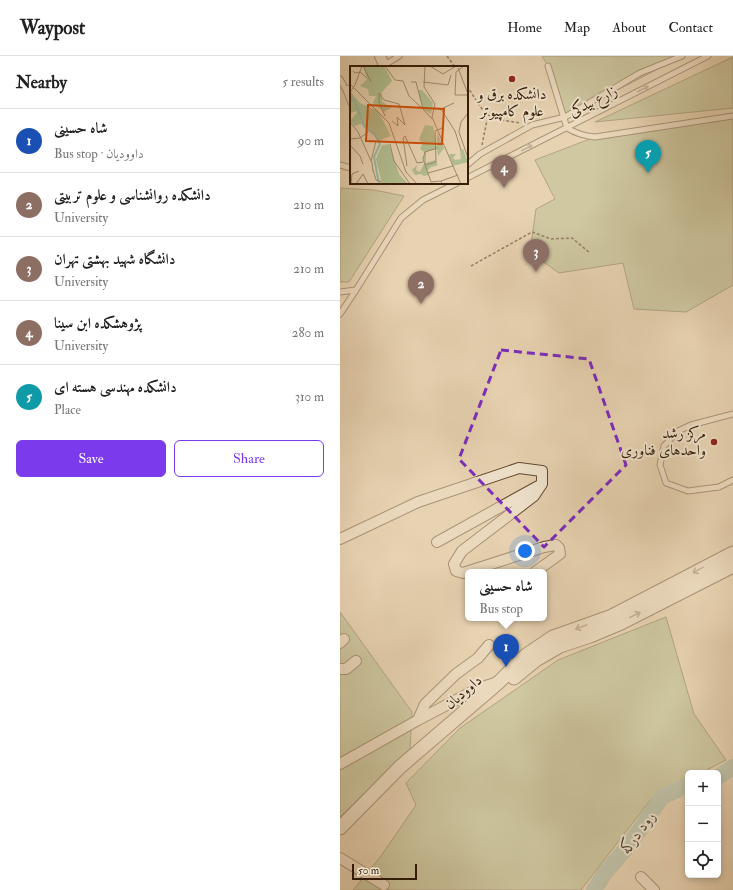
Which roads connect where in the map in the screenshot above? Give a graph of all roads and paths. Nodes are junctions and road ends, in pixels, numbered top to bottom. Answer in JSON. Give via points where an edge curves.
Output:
{"nodes":[{"id":1,"x":399,"y":56,"type":"edge"},
{"id":2,"x":447,"y":56,"type":"edge"},
{"id":3,"x":682,"y":56,"type":"edge"},
{"id":4,"x":708,"y":56,"type":"edge"},
{"id":5,"x":382,"y":63,"type":"edge"},
{"id":6,"x":454,"y":66,"type":"edge"},
{"id":7,"x":548,"y":66,"type":"dead end"},
{"id":8,"x":340,"y":79,"type":"edge"},
{"id":9,"x":350,"y":88,"type":"edge"},
{"id":10,"x":468,"y":88,"type":"edge"},
{"id":11,"x":346,"y":90,"type":"junction"},
{"id":12,"x":350,"y":100,"type":"edge"},
{"id":13,"x":488,"y":114,"type":"junction"},
{"id":14,"x":733,"y":116,"type":"edge"},
{"id":15,"x":565,"y":117,"type":"junction"},
{"id":16,"x":532,"y":125,"type":"junction"},
{"id":17,"x":567,"y":128,"type":"junction"},
{"id":18,"x":480,"y":154,"type":"junction"},
{"id":19,"x":468,"y":164,"type":"edge"},
{"id":20,"x":340,"y":165,"type":"edge"},
{"id":21,"x":350,"y":168,"type":"edge"},
{"id":22,"x":468,"y":178,"type":"edge"},
{"id":23,"x":455,"y":184,"type":"edge"},
{"id":24,"x":590,"y":253,"type":"dead end"},
{"id":25,"x":471,"y":266,"type":"dead end"},
{"id":26,"x":356,"y":290,"type":"junction"},
{"id":27,"x":340,"y":292,"type":"edge"},
{"id":28,"x":340,"y":314,"type":"edge"},
{"id":29,"x":733,"y":414,"type":"edge"},
{"id":30,"x":733,"y":480,"type":"edge"},
{"id":31,"x":542,"y":484,"type":"junction"},
{"id":32,"x":340,"y":539,"type":"edge"},
{"id":33,"x":437,"y":542,"type":"dead end"},
{"id":34,"x":733,"y":553,"type":"edge"},
{"id":35,"x":733,"y":566,"type":"edge"},
{"id":36,"x":475,"y":569,"type":"edge"},
{"id":37,"x":539,"y":569,"type":"edge"},
{"id":38,"x":465,"y":572,"type":"edge"},
{"id":39,"x":488,"y":645,"type":"dead end"},
{"id":40,"x":356,"y":661,"type":"dead end"},
{"id":41,"x":340,"y":669,"type":"edge"},
{"id":42,"x":501,"y":684,"type":"junction"},
{"id":43,"x":418,"y":720,"type":"junction"},
{"id":44,"x":340,"y":764,"type":"edge"},
{"id":45,"x":340,"y":828,"type":"edge"},
{"id":46,"x":340,"y":837,"type":"edge"},
{"id":47,"x":340,"y":858,"type":"edge"},
{"id":48,"x":641,"y":877,"type":"dead end"},
{"id":49,"x":384,"y":885,"type":"dead end"},
{"id":50,"x":654,"y":890,"type":"edge"}],
"edges":[{"from":1,"to":5,"type":"lane"},
{"from":2,"to":6,"type":"path"},
{"from":3,"to":15,"type":"lane","name":"زارع بیدکی","via":[[640,73]]},
{"from":17,"to":4,"type":"lane","name":"زارع بیدکی","one_way":true},
{"from":7,"to":15,"type":"lane"},
{"from":8,"to":11,"type":"lane"},
{"from":9,"to":11,"type":"lane"},
{"from":10,"to":13,"type":"path"},
{"from":11,"to":12,"type":"lane"},
{"from":13,"to":16,"type":"path","via":[[493,118]]},
{"from":13,"to":18,"type":"path"},
{"from":14,"to":17,"type":"lane","via":[[595,137]]},
{"from":15,"to":16,"type":"lane","name":"زارع بیدکی"},
{"from":15,"to":17,"type":"lane"},
{"from":16,"to":18,"type":"lane","name":"زارع بیدکی"},
{"from":22,"to":17,"type":"lane","name":"زارع بیدکی","one_way":true},
{"from":18,"to":19,"type":"lane","name":"زارع بیدکی"},
{"from":20,"to":21,"type":"lane"},
{"from":23,"to":26,"type":"lane","via":[[423,200],[400,218]]},
{"from":24,"to":25,"type":"path","via":[[572,238],[551,239],[532,232]]},
{"from":26,"to":27,"type":"lane"},
{"from":26,"to":28,"type":"lane"},
{"from":29,"to":30,"type":"lane","via":[[678,431],[664,446],[660,465],[666,483],[688,491],[719,487]]},
{"from":31,"to":32,"type":"street","via":[[542,471],[519,468],[418,502]]},
{"from":31,"to":33,"type":"street"},
{"from":31,"to":38,"type":"street","via":[[534,496],[462,551],[454,564],[456,572]]},
{"from":34,"to":42,"type":"street","name":"داوودیان","one_way":true,"via":[[612,616],[554,637],[525,656]]},
{"from":42,"to":35,"type":"street","name":"داوودیان","one_way":true,"via":[[560,646],[621,623]]},
{"from":36,"to":37,"type":"street","via":[[556,545],[560,554]]},
{"from":39,"to":43,"type":"street","via":[[478,658],[456,674],[425,704]]},
{"from":40,"to":41,"type":"street","via":[[346,669]]},
{"from":42,"to":43,"type":"street","via":[[479,688]]},
{"from":42,"to":45,"type":"street","name":"داوودیان","via":[[400,767]]},
{"from":42,"to":46,"type":"street","name":"داوودیان","via":[[404,771]]},
{"from":43,"to":44,"type":"street"},
{"from":47,"to":49,"type":"street"},
{"from":48,"to":50,"type":"street"}]}
